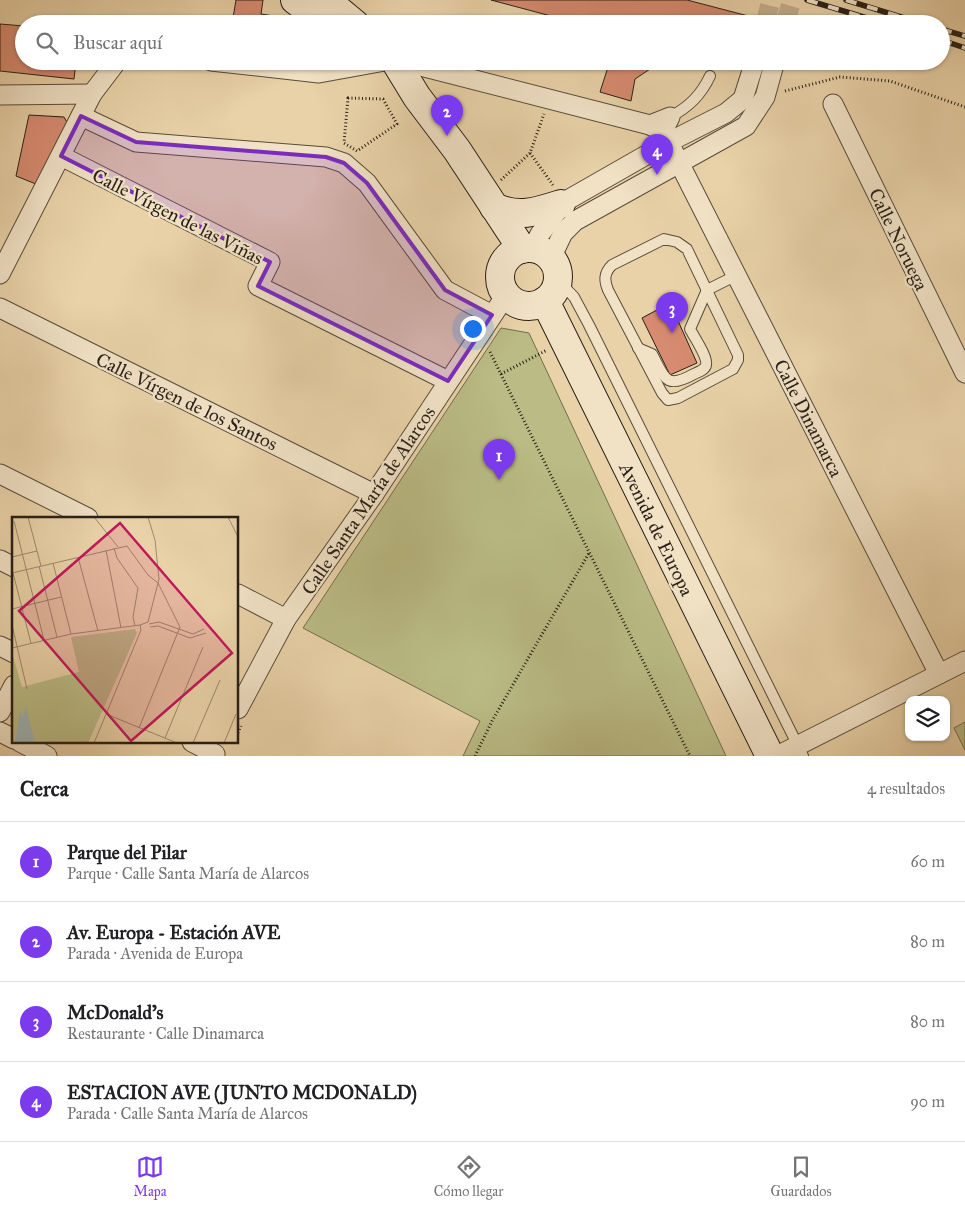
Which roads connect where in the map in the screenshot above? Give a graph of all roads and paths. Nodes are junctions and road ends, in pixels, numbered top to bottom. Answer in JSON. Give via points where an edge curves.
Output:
{"nodes":[{"id":1,"x":295,"y":0,"type":"edge"},
{"id":2,"x":326,"y":0,"type":"edge"},
{"id":3,"x":314,"y":15,"type":"edge"},
{"id":4,"x":344,"y":15,"type":"edge"},
{"id":5,"x":110,"y":70,"type":"edge"},
{"id":6,"x":292,"y":70,"type":"edge"},
{"id":7,"x":336,"y":70,"type":"edge"},
{"id":8,"x":401,"y":70,"type":"edge"},
{"id":9,"x":436,"y":70,"type":"edge"},
{"id":10,"x":752,"y":70,"type":"edge"},
{"id":11,"x":773,"y":70,"type":"edge"},
{"id":12,"x":710,"y":76,"type":"dead end"},
{"id":13,"x":92,"y":94,"type":"junction"},
{"id":14,"x":0,"y":95,"type":"edge"},
{"id":15,"x":765,"y":97,"type":"junction"},
{"id":16,"x":383,"y":99,"type":"joint"},
{"id":17,"x":549,"y":99,"type":"junction"},
{"id":18,"x":833,"y":104,"type":"dead end"},
{"id":19,"x":965,"y":107,"type":"edge"},
{"id":20,"x":81,"y":116,"type":"junction"},
{"id":21,"x":663,"y":129,"type":"junction"},
{"id":22,"x":530,"y":153,"type":"junction"},
{"id":23,"x":61,"y":156,"type":"junction"},
{"id":24,"x":680,"y":162,"type":"junction"},
{"id":25,"x":490,"y":200,"type":"junction"},
{"id":26,"x":563,"y":203,"type":"junction"},
{"id":27,"x":0,"y":274,"type":"edge"},
{"id":28,"x":737,"y":275,"type":"junction"},
{"id":29,"x":529,"y":281,"type":"junction"},
{"id":30,"x":707,"y":290,"type":"junction"},
{"id":31,"x":0,"y":308,"type":"edge"},
{"id":32,"x":486,"y":345,"type":"dead end"},
{"id":33,"x":638,"y":348,"type":"junction"},
{"id":34,"x":548,"y":350,"type":"junction"},
{"id":35,"x":965,"y":373,"type":"edge"},
{"id":36,"x":501,"y":374,"type":"junction"},
{"id":37,"x":448,"y":381,"type":"junction"},
{"id":38,"x":0,"y":474,"type":"edge"},
{"id":39,"x":374,"y":494,"type":"junction"},
{"id":40,"x":86,"y":517,"type":"edge"},
{"id":41,"x":589,"y":552,"type":"junction"},
{"id":42,"x":0,"y":560,"type":"edge"},
{"id":43,"x":12,"y":566,"type":"edge"},
{"id":44,"x":239,"y":594,"type":"edge"},
{"id":45,"x":286,"y":618,"type":"junction"},
{"id":46,"x":0,"y":646,"type":"edge"},
{"id":47,"x":12,"y":652,"type":"edge"},
{"id":48,"x":965,"y":661,"type":"edge"},
{"id":49,"x":939,"y":674,"type":"junction"},
{"id":50,"x":244,"y":683,"type":"edge"},
{"id":51,"x":12,"y":690,"type":"edge"},
{"id":52,"x":239,"y":705,"type":"edge"},
{"id":53,"x":0,"y":712,"type":"edge"},
{"id":54,"x":0,"y":732,"type":"edge"},
{"id":55,"x":12,"y":738,"type":"edge"},
{"id":56,"x":24,"y":744,"type":"edge"},
{"id":57,"x":197,"y":744,"type":"edge"},
{"id":58,"x":216,"y":751,"type":"edge"},
{"id":59,"x":800,"y":751,"type":"edge"},
{"id":60,"x":47,"y":756,"type":"edge"},
{"id":61,"x":475,"y":756,"type":"edge"},
{"id":62,"x":690,"y":756,"type":"edge"},
{"id":63,"x":751,"y":756,"type":"edge"},
{"id":64,"x":770,"y":756,"type":"edge"},
{"id":65,"x":777,"y":756,"type":"edge"}],
"edges":[{"from":1,"to":3,"type":"main road"},
{"from":2,"to":4,"type":"main road"},
{"from":5,"to":13,"type":"street"},
{"from":6,"to":7,"type":"street","via":[[319,73]]},
{"from":8,"to":25,"type":"main road","name":"Avenida de Europa"},
{"from":9,"to":17,"type":"street"},
{"from":10,"to":21,"type":"street","name":"Calle Santa María de Alarcos","via":[[743,99],[726,113]]},
{"from":11,"to":15,"type":"street","name":"Calle Santa María de Alarcos"},
{"from":12,"to":21,"type":"lane","via":[[694,100]]},
{"from":13,"to":14,"type":"street"},
{"from":13,"to":20,"type":"street"},
{"from":15,"to":19,"type":"path","via":[[840,77],[890,81]]},
{"from":15,"to":24,"type":"street","name":"Calle Santa María de Alarcos","via":[[746,126]]},
{"from":16,"to":16,"type":"path","via":[[348,98],[344,143],[357,151],[397,124]]},
{"from":17,"to":21,"type":"street"},
{"from":17,"to":22,"type":"path"},
{"from":18,"to":35,"type":"street","name":"Calle Noruega"},
{"from":20,"to":23,"type":"street"},
{"from":20,"to":29,"type":"street","via":[[136,142],[326,157],[344,163],[367,183],[445,290]]},
{"from":21,"to":24,"type":"street","name":"Calle Dinamarca"},
{"from":21,"to":26,"type":"street","name":"Calle Santa María de Alarcos"},
{"from":22,"to":25,"type":"path"},
{"from":22,"to":26,"type":"path"},
{"from":23,"to":27,"type":"street"},
{"from":23,"to":37,"type":"street","name":"Calle Vírgen de las Viñas","via":[[270,262],[258,286]]},
{"from":24,"to":28,"type":"street","name":"Calle Dinamarca"},
{"from":24,"to":29,"type":"street","name":"Calle Santa María de Alarcos","via":[[575,221]]},
{"from":25,"to":26,"type":"main road","via":[[505,212],[516,214],[534,213]]},
{"from":25,"to":29,"type":"main road","name":"Avenida de Europa"},
{"from":26,"to":29,"type":"street","name":"Calle Santa María de Alarcos","via":[[540,234]]},
{"from":28,"to":30,"type":"lane"},
{"from":28,"to":49,"type":"street","name":"Calle Dinamarca"},
{"from":29,"to":34,"type":"main road","name":"Avenida de Europa"},
{"from":29,"to":37,"type":"street","name":"Calle Santa María de Alarcos"},
{"from":29,"to":59,"type":"lane","via":[[574,297]]},
{"from":29,"to":64,"type":"main road","name":"Avenida de Europa"},
{"from":30,"to":33,"type":"lane","via":[[690,329],[705,357],[707,363],[704,368],[682,381],[669,381],[652,354]]},
{"from":30,"to":33,"type":"lane","via":[[738,355],[733,369],[668,400]]},
{"from":30,"to":33,"type":"lane","via":[[687,249],[669,239],[612,265],[604,280]]},
{"from":31,"to":39,"type":"street","name":"Calle Vírgen de los Santos"},
{"from":32,"to":36,"type":"path"},
{"from":34,"to":36,"type":"path"},
{"from":34,"to":63,"type":"main road","name":"Avenida de Europa"},
{"from":36,"to":41,"type":"path"},
{"from":37,"to":39,"type":"street","name":"Calle Santa María de Alarcos"},
{"from":38,"to":40,"type":"street"},
{"from":39,"to":45,"type":"street","name":"Calle Santa María de Alarcos"},
{"from":41,"to":61,"type":"path"},
{"from":41,"to":62,"type":"path"},
{"from":42,"to":43,"type":"street"},
{"from":44,"to":45,"type":"street"},
{"from":45,"to":50,"type":"street","name":"Calle Santa María de Alarcos"},
{"from":46,"to":47,"type":"street"},
{"from":48,"to":49,"type":"street"},
{"from":49,"to":59,"type":"street"},
{"from":50,"to":52,"type":"street","name":"Calle Santa María de Alarcos"},
{"from":51,"to":53,"type":"street"},
{"from":54,"to":55,"type":"street"},
{"from":56,"to":60,"type":"street"},
{"from":57,"to":58,"type":"street"},
{"from":59,"to":65,"type":"street"}]}
